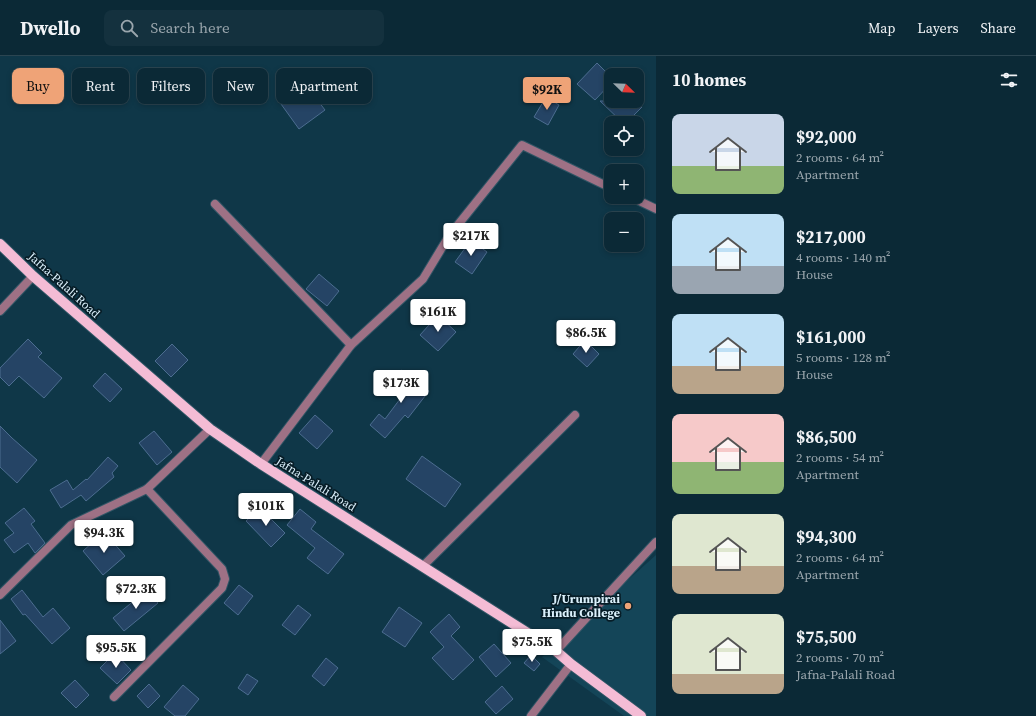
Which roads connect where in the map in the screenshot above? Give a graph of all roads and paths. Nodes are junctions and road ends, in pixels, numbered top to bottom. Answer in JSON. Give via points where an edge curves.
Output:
{"nodes":[{"id":1,"x":604,"y":185,"type":"edge"},
{"id":2,"x":644,"y":203,"type":"edge"},
{"id":3,"x":214,"y":204,"type":"dead end"},
{"id":4,"x":656,"y":209,"type":"edge"},
{"id":5,"x":0,"y":244,"type":"edge"},
{"id":6,"x":33,"y":276,"type":"junction"},
{"id":7,"x":0,"y":311,"type":"edge"},
{"id":8,"x":351,"y":345,"type":"junction"},
{"id":9,"x":575,"y":415,"type":"dead end"},
{"id":10,"x":210,"y":429,"type":"junction"},
{"id":11,"x":261,"y":464,"type":"junction"},
{"id":12,"x":147,"y":489,"type":"junction"},
{"id":13,"x":656,"y":542,"type":"edge"},
{"id":14,"x":423,"y":566,"type":"junction"},
{"id":15,"x":0,"y":595,"type":"edge"},
{"id":16,"x":556,"y":651,"type":"junction"},
{"id":17,"x":571,"y":664,"type":"junction"},
{"id":18,"x":114,"y":697,"type":"dead end"},
{"id":19,"x":531,"y":716,"type":"edge"},
{"id":20,"x":641,"y":716,"type":"edge"}],
"edges":[{"from":1,"to":8,"type":"street","via":[[522,145],[449,236],[423,279]]},
{"from":2,"to":4,"type":"street"},
{"from":3,"to":8,"type":"street"},
{"from":5,"to":6,"type":"main road","name":"Jafna-Palali Road"},
{"from":6,"to":7,"type":"street"},
{"from":6,"to":10,"type":"main road","name":"Jafna-Palali Road"},
{"from":8,"to":11,"type":"street"},
{"from":9,"to":14,"type":"street"},
{"from":10,"to":11,"type":"main road","name":"Jafna-Palali Road"},
{"from":10,"to":12,"type":"street"},
{"from":11,"to":14,"type":"main road","name":"Jafna-Palali Road"},
{"from":12,"to":15,"type":"street","via":[[71,525]]},
{"from":12,"to":18,"type":"street","via":[[222,569],[225,579],[222,588]]},
{"from":13,"to":16,"type":"street"},
{"from":14,"to":16,"type":"main road","name":"Jafna-Palali Road"},
{"from":16,"to":17,"type":"main road","name":"Jafna-Palali Road"},
{"from":17,"to":19,"type":"street"},
{"from":17,"to":20,"type":"main road","name":"Jafna-Palali Road"}]}
